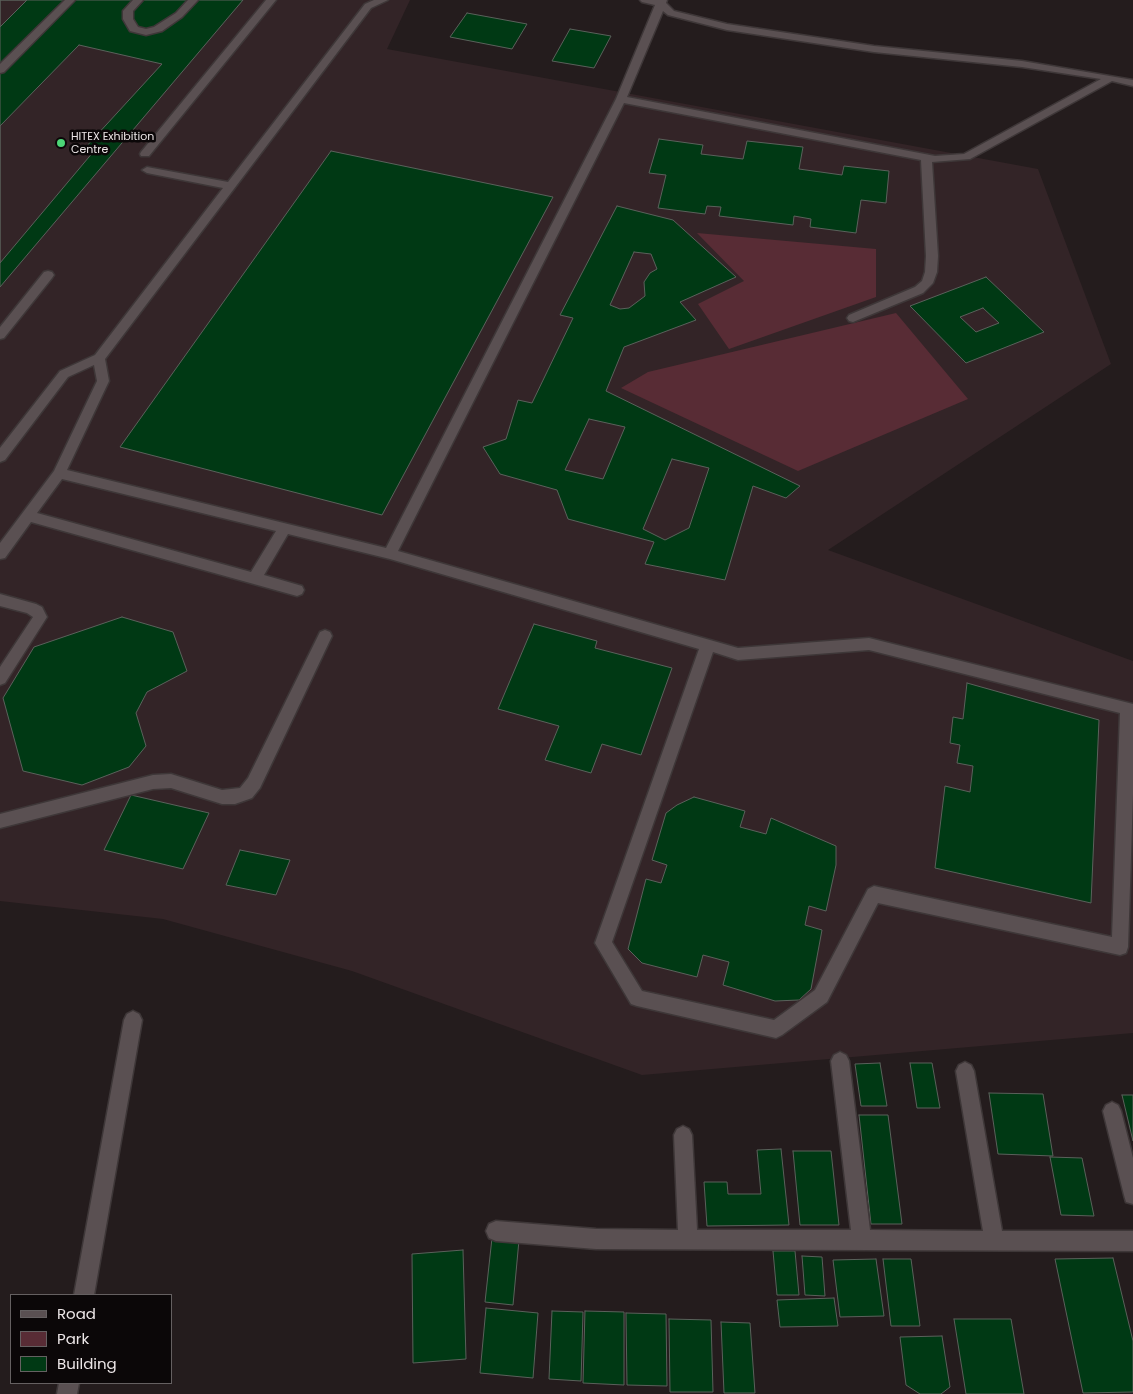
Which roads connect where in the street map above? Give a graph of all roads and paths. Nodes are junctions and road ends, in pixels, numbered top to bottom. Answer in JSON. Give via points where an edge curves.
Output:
{"nodes":[{"id":1,"x":70,"y":0,"type":"edge"},
{"id":2,"x":138,"y":0,"type":"edge"},
{"id":3,"x":193,"y":0,"type":"edge"},
{"id":4,"x":271,"y":0,"type":"edge"},
{"id":5,"x":383,"y":0,"type":"edge"},
{"id":6,"x":645,"y":0,"type":"edge"},
{"id":7,"x":661,"y":2,"type":"edge"},
{"id":8,"x":366,"y":3,"type":"edge"},
{"id":9,"x":0,"y":70,"type":"edge"},
{"id":10,"x":1111,"y":78,"type":"junction"},
{"id":11,"x":1133,"y":83,"type":"edge"},
{"id":12,"x":621,"y":99,"type":"junction"},
{"id":13,"x":145,"y":154,"type":"dead end"},
{"id":14,"x":926,"y":158,"type":"junction"},
{"id":15,"x":147,"y":170,"type":"dead end"},
{"id":16,"x":231,"y":186,"type":"junction"},
{"id":17,"x":48,"y":275,"type":"dead end"},
{"id":18,"x":853,"y":318,"type":"dead end"},
{"id":19,"x":0,"y":335,"type":"edge"},
{"id":20,"x":99,"y":358,"type":"junction"},
{"id":21,"x":0,"y":457,"type":"edge"},
{"id":22,"x":59,"y":472,"type":"junction"},
{"id":23,"x":28,"y":516,"type":"junction"},
{"id":24,"x":285,"y":528,"type":"junction"},
{"id":25,"x":0,"y":554,"type":"edge"},
{"id":26,"x":390,"y":554,"type":"junction"},
{"id":27,"x":254,"y":579,"type":"junction"},
{"id":28,"x":297,"y":590,"type":"dead end"},
{"id":29,"x":0,"y":600,"type":"edge"},
{"id":30,"x":325,"y":636,"type":"dead end"},
{"id":31,"x":708,"y":645,"type":"junction"},
{"id":32,"x":0,"y":679,"type":"edge"},
{"id":33,"x":0,"y":821,"type":"edge"},
{"id":34,"x":133,"y":1020,"type":"dead end"},
{"id":35,"x":840,"y":1061,"type":"dead end"},
{"id":36,"x":965,"y":1071,"type":"dead end"},
{"id":37,"x":1112,"y":1111,"type":"dead end"},
{"id":38,"x":683,"y":1135,"type":"dead end"},
{"id":39,"x":1133,"y":1195,"type":"edge"},
{"id":40,"x":496,"y":1231,"type":"dead end"},
{"id":41,"x":688,"y":1239,"type":"junction"},
{"id":42,"x":862,"y":1240,"type":"junction"},
{"id":43,"x":994,"y":1240,"type":"junction"},
{"id":44,"x":1133,"y":1241,"type":"edge"},
{"id":45,"x":84,"y":1294,"type":"edge"}],
"edges":[{"from":1,"to":9,"type":"street"},
{"from":2,"to":3,"type":"street","via":[[128,11],[128,19],[134,29],[146,32],[158,29],[179,15]]},
{"from":4,"to":13,"type":"street"},
{"from":5,"to":8,"type":"street"},
{"from":6,"to":7,"type":"street"},
{"from":7,"to":10,"type":"street","via":[[671,13],[727,27]]},
{"from":7,"to":12,"type":"street"},
{"from":8,"to":16,"type":"street"},
{"from":10,"to":11,"type":"street"},
{"from":10,"to":14,"type":"street","via":[[966,157]]},
{"from":12,"to":14,"type":"street"},
{"from":12,"to":26,"type":"street"},
{"from":14,"to":18,"type":"street","via":[[932,256],[927,282],[919,290]]},
{"from":15,"to":16,"type":"street"},
{"from":16,"to":20,"type":"street"},
{"from":17,"to":19,"type":"street"},
{"from":20,"to":21,"type":"street","via":[[64,374]]},
{"from":20,"to":22,"type":"street","via":[[104,381]]},
{"from":22,"to":23,"type":"street"},
{"from":22,"to":24,"type":"street"},
{"from":23,"to":25,"type":"street"},
{"from":23,"to":27,"type":"street"},
{"from":24,"to":26,"type":"street"},
{"from":24,"to":27,"type":"street"},
{"from":26,"to":31,"type":"street"},
{"from":27,"to":28,"type":"street"},
{"from":29,"to":32,"type":"street","via":[[31,608],[40,617]]},
{"from":30,"to":33,"type":"street","via":[[254,783],[246,793],[222,797],[171,780],[153,782]]},
{"from":31,"to":31,"type":"street","via":[[738,654],[869,644],[1128,709],[1120,947],[874,894],[821,996],[776,1029],[637,998],[603,943]]},
{"from":34,"to":45,"type":"street"},
{"from":35,"to":42,"type":"street"},
{"from":36,"to":43,"type":"street"},
{"from":37,"to":39,"type":"street"},
{"from":38,"to":41,"type":"street"},
{"from":40,"to":41,"type":"street","via":[[596,1239]]},
{"from":41,"to":42,"type":"street"},
{"from":42,"to":43,"type":"street"},
{"from":43,"to":44,"type":"street"}]}
